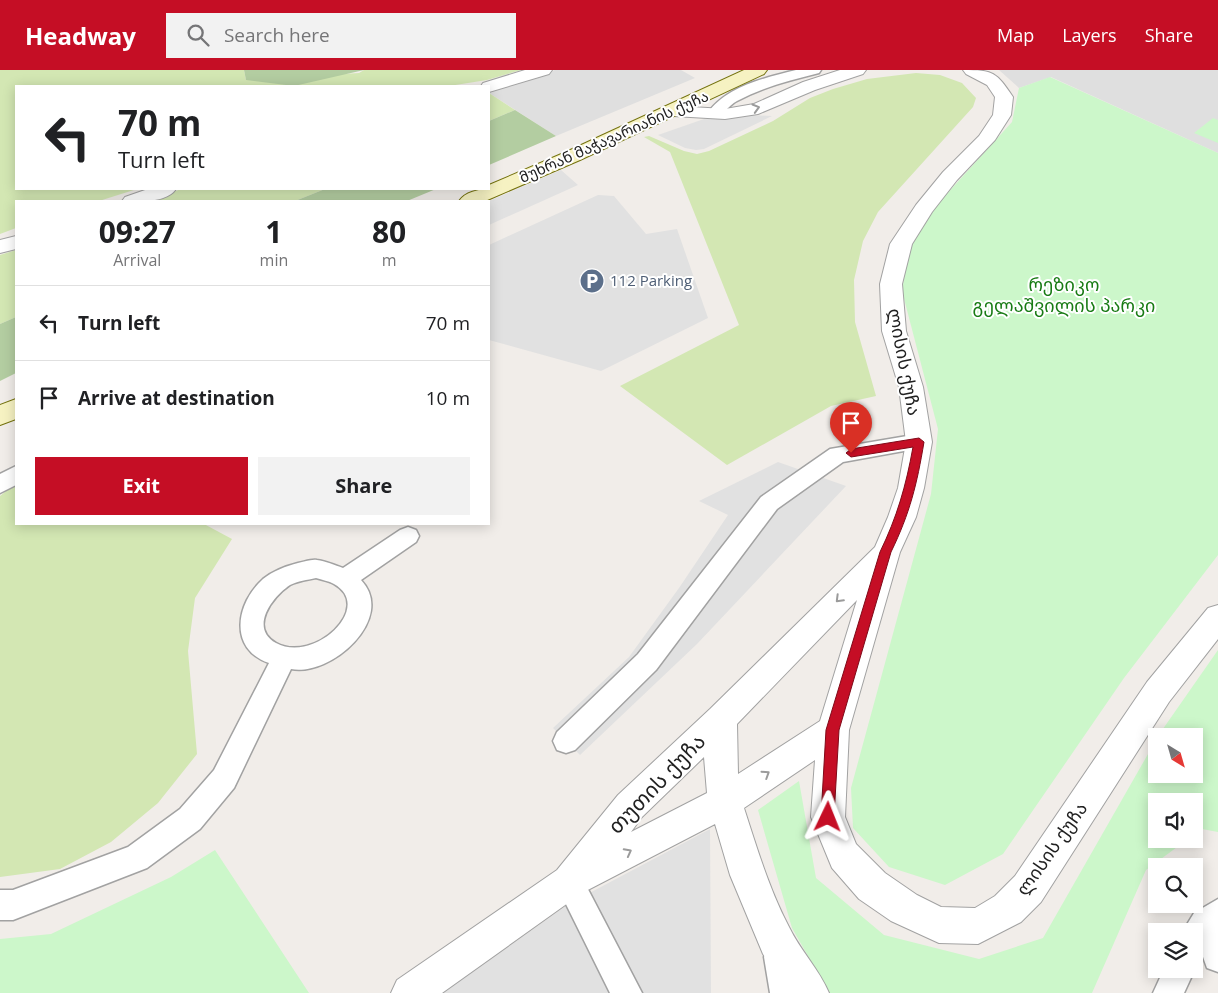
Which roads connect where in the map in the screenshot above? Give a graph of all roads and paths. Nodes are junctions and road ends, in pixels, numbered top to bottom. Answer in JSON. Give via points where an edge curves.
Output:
{"nodes":[{"id":1,"x":543,"y":70,"type":"edge"},
{"id":2,"x":758,"y":70,"type":"edge"},
{"id":3,"x":814,"y":70,"type":"edge"},
{"id":4,"x":857,"y":70,"type":"edge"},
{"id":5,"x":972,"y":70,"type":"edge"},
{"id":6,"x":490,"y":86,"type":"edge"},
{"id":7,"x":673,"y":111,"type":"junction"},
{"id":8,"x":714,"y":114,"type":"junction"},
{"id":9,"x":163,"y":190,"type":"edge"},
{"id":10,"x":135,"y":200,"type":"edge"},
{"id":11,"x":471,"y":200,"type":"edge"},
{"id":12,"x":15,"y":242,"type":"edge"},
{"id":13,"x":0,"y":247,"type":"edge"},
{"id":14,"x":15,"y":408,"type":"edge"},
{"id":15,"x":0,"y":416,"type":"edge"},
{"id":16,"x":919,"y":442,"type":"junction"},
{"id":17,"x":15,"y":475,"type":"edge"},
{"id":18,"x":0,"y":485,"type":"edge"},
{"id":19,"x":408,"y":536,"type":"dead end"},
{"id":20,"x":886,"y":552,"type":"junction"},
{"id":21,"x":346,"y":578,"type":"junction"},
{"id":22,"x":1218,"y":617,"type":"edge"},
{"id":23,"x":284,"y":658,"type":"junction"},
{"id":24,"x":721,"y":719,"type":"junction"},
{"id":25,"x":833,"y":730,"type":"junction"},
{"id":26,"x":566,"y":741,"type":"dead end"},
{"id":27,"x":725,"y":801,"type":"junction"},
{"id":28,"x":569,"y":882,"type":"junction"},
{"id":29,"x":0,"y":905,"type":"edge"},
{"id":30,"x":1205,"y":927,"type":"edge"},
{"id":31,"x":776,"y":941,"type":"junction"},
{"id":32,"x":1218,"y":957,"type":"edge"},
{"id":33,"x":1176,"y":978,"type":"edge"},
{"id":34,"x":410,"y":993,"type":"edge"},
{"id":35,"x":627,"y":993,"type":"edge"},
{"id":36,"x":785,"y":993,"type":"edge"},
{"id":37,"x":810,"y":993,"type":"edge"},
{"id":38,"x":1168,"y":993,"type":"edge"}],
"edges":[{"from":1,"to":6,"type":"street"},
{"from":2,"to":7,"type":"main road","name":"მუხრან მაჭავარიანის ქუჩა"},
{"from":3,"to":8,"type":"lane","via":[[738,95],[722,104]]},
{"from":8,"to":4,"type":"street","one_way":true,"via":[[758,109],[809,86]]},
{"from":5,"to":16,"type":"street","name":"ლისის ქუჩა","via":[[993,81],[1004,97],[1002,115],[986,140],[923,209],[901,244],[891,284],[894,331],[911,388]]},
{"from":7,"to":8,"type":"street"},
{"from":7,"to":11,"type":"main road","name":"მუხრან მაჭავარიანის ქუჩა"},
{"from":9,"to":10,"type":"street"},
{"from":12,"to":13,"type":"street"},
{"from":14,"to":15,"type":"main road"},
{"from":16,"to":20,"type":"street","name":"ლისის ქუჩა","via":[[911,488]]},
{"from":16,"to":26,"type":"lane","via":[[837,455],[769,503],[646,662]]},
{"from":17,"to":18,"type":"lane"},
{"from":19,"to":21,"type":"lane"},
{"from":20,"to":24,"type":"street","name":"თუთის ქუჩა","one_way":true},
{"from":20,"to":25,"type":"street","name":"ლისის ქუჩა"},
{"from":21,"to":23,"type":"lane","via":[[356,589],[360,603],[358,618],[350,633],[337,646],[320,654],[302,659]]},
{"from":21,"to":23,"type":"lane","via":[[333,571],[316,569],[283,578],[268,588],[252,615],[252,629],[258,642],[269,652]]},
{"from":22,"to":25,"type":"street","name":"ლისის ქუჩა","via":[[1158,692],[1028,889],[1008,909],[978,926],[939,925],[904,908],[872,886],[844,856],[828,817]]},
{"from":23,"to":29,"type":"lane","via":[[224,779],[190,819],[137,858],[13,905]]},
{"from":24,"to":27,"type":"street","via":[[720,763]]},
{"from":24,"to":28,"type":"street","name":"თუთის ქუჩა","via":[[630,806]]},
{"from":27,"to":25,"type":"street","one_way":true},
{"from":28,"to":27,"type":"street","one_way":true},
{"from":27,"to":31,"type":"street","via":[[748,875]]},
{"from":28,"to":34,"type":"street","name":"თუთის ქუჩა"},
{"from":28,"to":35,"type":"lane"},
{"from":30,"to":32,"type":"lane"},
{"from":31,"to":36,"type":"lane"},
{"from":31,"to":37,"type":"street"},
{"from":33,"to":38,"type":"lane"}]}
